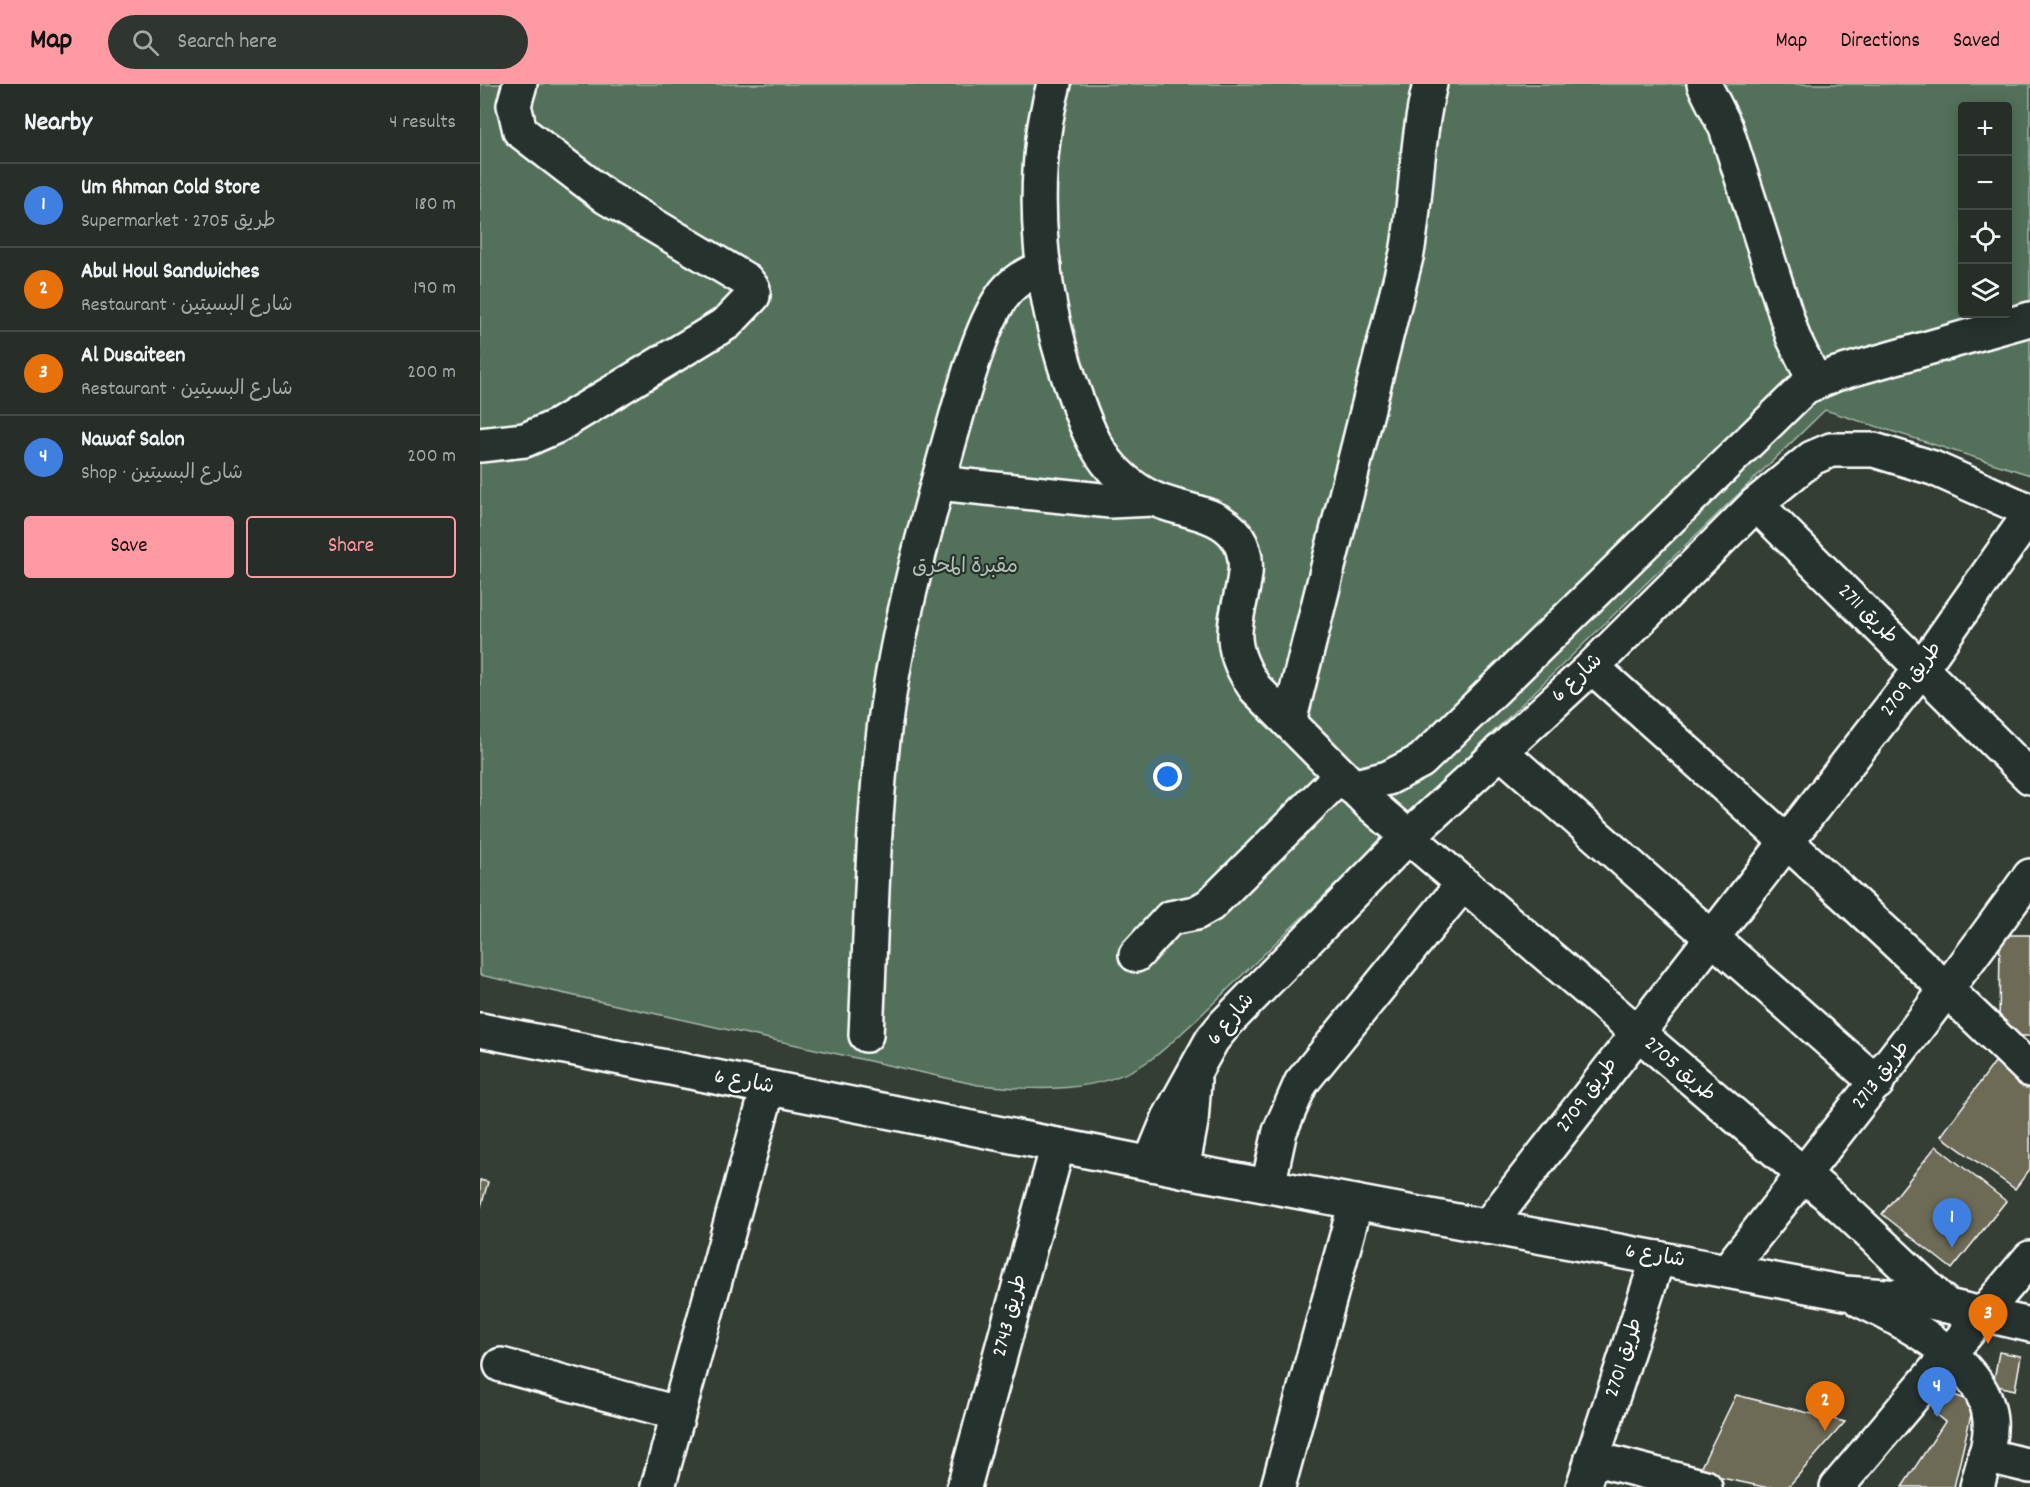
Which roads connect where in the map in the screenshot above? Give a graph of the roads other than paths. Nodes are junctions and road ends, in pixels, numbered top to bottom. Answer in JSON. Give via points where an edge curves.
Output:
{"nodes":[{"id":1,"x":520,"y":84,"type":"edge"},
{"id":2,"x":1054,"y":84,"type":"edge"},
{"id":3,"x":1430,"y":84,"type":"edge"},
{"id":4,"x":1704,"y":84,"type":"edge"},
{"id":5,"x":1044,"y":267,"type":"junction"},
{"id":6,"x":2030,"y":319,"type":"edge"},
{"id":7,"x":1815,"y":382,"type":"junction"},
{"id":8,"x":480,"y":445,"type":"edge"},
{"id":9,"x":938,"y":483,"type":"junction"},
{"id":10,"x":1152,"y":499,"type":"junction"},
{"id":11,"x":1756,"y":504,"type":"junction"},
{"id":12,"x":2030,"y":513,"type":"edge"},
{"id":13,"x":1592,"y":666,"type":"junction"},
{"id":14,"x":1921,"y":669,"type":"junction"},
{"id":15,"x":1289,"y":722,"type":"junction"},
{"id":16,"x":1500,"y":751,"type":"junction"},
{"id":17,"x":2030,"y":777,"type":"edge"},
{"id":18,"x":1347,"y":781,"type":"junction"},
{"id":19,"x":1409,"y":836,"type":"junction"},
{"id":20,"x":1789,"y":842,"type":"junction"},
{"id":21,"x":2030,"y":876,"type":"edge"},
{"id":22,"x":1462,"y":885,"type":"junction"},
{"id":23,"x":1713,"y":939,"type":"junction"},
{"id":24,"x":1136,"y":955,"type":"dead end"},
{"id":25,"x":1948,"y":990,"type":"junction"},
{"id":26,"x":480,"y":1030,"type":"edge"},
{"id":27,"x":1635,"y":1033,"type":"junction"},
{"id":28,"x":866,"y":1035,"type":"dead end"},
{"id":29,"x":2030,"y":1070,"type":"edge"},
{"id":30,"x":1194,"y":1076,"type":"junction"},
{"id":31,"x":1877,"y":1083,"type":"junction"},
{"id":32,"x":768,"y":1088,"type":"junction"},
{"id":33,"x":1059,"y":1145,"type":"junction"},
{"id":34,"x":1150,"y":1164,"type":"junction"},
{"id":35,"x":1182,"y":1170,"type":"junction"},
{"id":36,"x":1802,"y":1176,"type":"junction"},
{"id":37,"x":1268,"y":1186,"type":"junction"},
{"id":38,"x":1356,"y":1202,"type":"junction"},
{"id":39,"x":1487,"y":1227,"type":"junction"},
{"id":40,"x":1658,"y":1258,"type":"junction"},
{"id":41,"x":2030,"y":1258,"type":"edge"},
{"id":42,"x":1727,"y":1271,"type":"junction"},
{"id":43,"x":1845,"y":1293,"type":"junction"},
{"id":44,"x":1947,"y":1306,"type":"junction"},
{"id":45,"x":1984,"y":1313,"type":"junction"},
{"id":46,"x":2030,"y":1324,"type":"edge"},
{"id":47,"x":1949,"y":1355,"type":"junction"},
{"id":48,"x":501,"y":1365,"type":"dead end"},
{"id":49,"x":678,"y":1413,"type":"junction"},
{"id":50,"x":1985,"y":1455,"type":"junction"},
{"id":51,"x":2030,"y":1466,"type":"edge"},
{"id":52,"x":1588,"y":1473,"type":"edge"},
{"id":53,"x":658,"y":1487,"type":"edge"},
{"id":54,"x":964,"y":1487,"type":"edge"},
{"id":55,"x":1278,"y":1487,"type":"edge"},
{"id":56,"x":1705,"y":1487,"type":"edge"},
{"id":57,"x":1837,"y":1487,"type":"edge"},
{"id":58,"x":1977,"y":1487,"type":"edge"}],
"edges":[{"from":1,"to":8,"type":"street","via":[[514,105],[520,131],[606,197],[746,280],[753,296],[727,324],[557,426],[525,440]]},
{"from":2,"to":5,"type":"street","via":[[1040,184]]},
{"from":3,"to":15,"type":"street","via":[[1420,125],[1414,214],[1407,253]]},
{"from":4,"to":7,"type":"street","via":[[1726,128],[1793,337]]},
{"from":5,"to":9,"type":"street","via":[[1013,284],[993,312],[964,389]]},
{"from":5,"to":10,"type":"street","via":[[1059,346],[1088,430],[1108,463]]},
{"from":6,"to":7,"type":"street"},
{"from":7,"to":18,"type":"street","via":[[1797,394],[1421,761],[1388,778]]},
{"from":9,"to":10,"type":"street","via":[[1110,501]]},
{"from":9,"to":28,"type":"street","via":[[913,579],[885,722]]},
{"from":10,"to":15,"type":"street","name":"طريق 2705","via":[[1211,518],[1236,534],[1247,559],[1235,624],[1238,653],[1255,688]]},
{"from":11,"to":12,"type":"street","name":"شارع 6","via":[[1812,458],[1831,450],[1851,448],[1874,450],[1933,468]]},
{"from":11,"to":13,"type":"street","name":"شارع 6"},
{"from":11,"to":14,"type":"street","name":"طريق 2711"},
{"from":12,"to":14,"type":"street","name":"طريق 2709"},
{"from":13,"to":16,"type":"street","name":"شارع 6"},
{"from":13,"to":20,"type":"street"},
{"from":14,"to":17,"type":"street","name":"طريق 2711"},
{"from":14,"to":20,"type":"street","name":"طريق 2709"},
{"from":15,"to":18,"type":"street","name":"طريق 2705"},
{"from":16,"to":19,"type":"street","name":"شارع 6"},
{"from":16,"to":23,"type":"street"},
{"from":18,"to":19,"type":"street","name":"طريق 2705"},
{"from":18,"to":24,"type":"street","via":[[1210,905],[1196,913],[1170,918]]},
{"from":19,"to":22,"type":"street","name":"طريق 2705"},
{"from":19,"to":30,"type":"street","name":"شارع 6","via":[[1225,1024]]},
{"from":20,"to":23,"type":"street","name":"طريق 2709"},
{"from":20,"to":25,"type":"street"},
{"from":21,"to":25,"type":"street","name":"طريق 2713"},
{"from":22,"to":27,"type":"street","name":"طريق 2705"},
{"from":22,"to":37,"type":"street","via":[[1302,1083],[1280,1131]]},
{"from":23,"to":27,"type":"street","name":"طريق 2709"},
{"from":23,"to":31,"type":"street"},
{"from":25,"to":29,"type":"street"},
{"from":25,"to":31,"type":"street","name":"طريق 2713"},
{"from":26,"to":32,"type":"street","name":"شارع 6"},
{"from":27,"to":36,"type":"street","name":"طريق 2705"},
{"from":27,"to":39,"type":"street","name":"طريق 2709"},
{"from":30,"to":34,"type":"street","name":"شارع 6","via":[[1169,1118]]},
{"from":30,"to":35,"type":"street","name":"شارع 6"},
{"from":31,"to":36,"type":"street","name":"طريق 2713"},
{"from":32,"to":33,"type":"street","name":"شارع 6"},
{"from":32,"to":49,"type":"street"},
{"from":33,"to":34,"type":"street","name":"شارع 6"},
{"from":33,"to":54,"type":"street","name":"طريق 2743"},
{"from":34,"to":35,"type":"street","name":"شارع 6"},
{"from":35,"to":37,"type":"street","name":"شارع 6"},
{"from":36,"to":42,"type":"street","name":"طريق 2713"},
{"from":36,"to":44,"type":"street","name":"طريق 2705","via":[[1843,1208]]},
{"from":37,"to":38,"type":"street","name":"شارع 6"},
{"from":38,"to":39,"type":"street","name":"شارع 6"},
{"from":38,"to":55,"type":"street"},
{"from":39,"to":40,"type":"street","name":"شارع 6"},
{"from":40,"to":42,"type":"street","name":"شارع 6"},
{"from":40,"to":52,"type":"street","name":"طريق 2701"},
{"from":41,"to":45,"type":"street"},
{"from":42,"to":43,"type":"street","name":"شارع 6"},
{"from":43,"to":44,"type":"street","name":"شارع 6","via":[[1880,1294]]},
{"from":43,"to":47,"type":"street","name":"شارع 6","via":[[1898,1320]]},
{"from":44,"to":45,"type":"street","name":"شارع 6"},
{"from":45,"to":46,"type":"street","name":"شارع 6"},
{"from":45,"to":47,"type":"street"},
{"from":47,"to":50,"type":"street","name":"شارع 6","via":[[1969,1374],[1985,1400],[1990,1419]]},
{"from":47,"to":57,"type":"street"},
{"from":48,"to":49,"type":"street"},
{"from":49,"to":53,"type":"street"},
{"from":50,"to":51,"type":"street"},
{"from":50,"to":58,"type":"street","name":"شارع 6"},
{"from":52,"to":56,"type":"street","name":"طريق 2701"}]}
